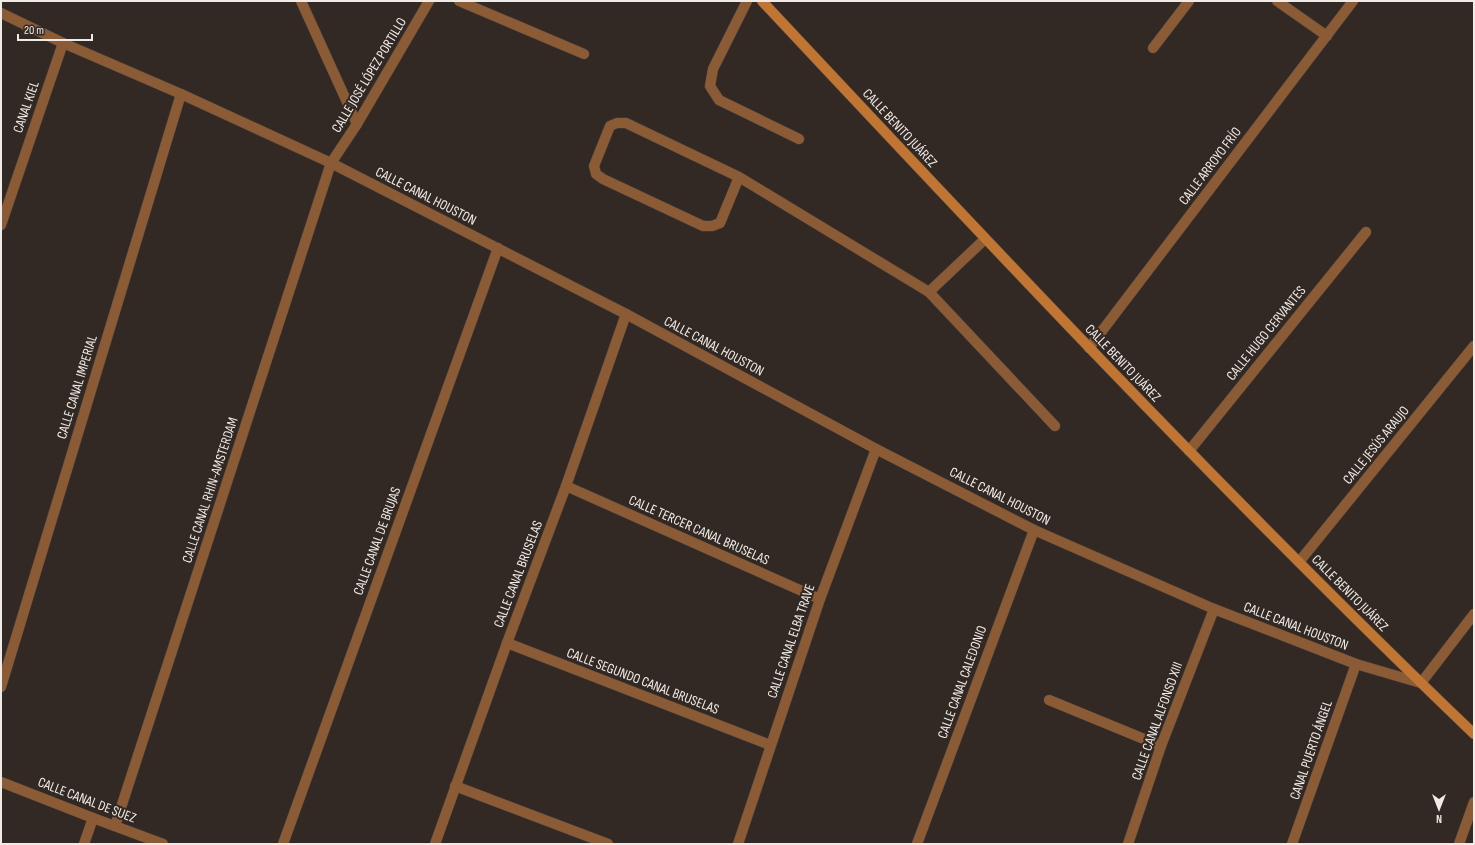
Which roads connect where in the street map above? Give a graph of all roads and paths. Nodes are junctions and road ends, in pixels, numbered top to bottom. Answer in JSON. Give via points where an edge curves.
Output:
{"nodes":[{"id":1,"x":301,"y":1,"type":"edge"},
{"id":2,"x":429,"y":1,"type":"edge"},
{"id":3,"x":459,"y":1,"type":"edge"},
{"id":4,"x":747,"y":1,"type":"edge"},
{"id":5,"x":762,"y":1,"type":"edge"},
{"id":6,"x":1189,"y":1,"type":"edge"},
{"id":7,"x":1277,"y":1,"type":"edge"},
{"id":8,"x":1354,"y":1,"type":"edge"},
{"id":9,"x":1,"y":14,"type":"edge"},
{"id":10,"x":1327,"y":36,"type":"junction"},
{"id":11,"x":63,"y":44,"type":"junction"},
{"id":12,"x":1153,"y":48,"type":"dead end"},
{"id":13,"x":584,"y":54,"type":"dead end"},
{"id":14,"x":180,"y":94,"type":"junction"},
{"id":15,"x":357,"y":124,"type":"junction"},
{"id":16,"x":799,"y":139,"type":"dead end"},
{"id":17,"x":331,"y":163,"type":"junction"},
{"id":18,"x":739,"y":176,"type":"junction"},
{"id":19,"x":1,"y":225,"type":"edge"},
{"id":20,"x":1366,"y":232,"type":"dead end"},
{"id":21,"x":985,"y":239,"type":"junction"},
{"id":22,"x":498,"y":248,"type":"junction"},
{"id":23,"x":929,"y":292,"type":"junction"},
{"id":24,"x":626,"y":314,"type":"junction"},
{"id":25,"x":1474,"y":346,"type":"edge"},
{"id":26,"x":1089,"y":348,"type":"junction"},
{"id":27,"x":1055,"y":426,"type":"dead end"},
{"id":28,"x":876,"y":449,"type":"junction"},
{"id":29,"x":1189,"y":451,"type":"junction"},
{"id":30,"x":566,"y":486,"type":"junction"},
{"id":31,"x":1034,"y":530,"type":"junction"},
{"id":32,"x":1299,"y":562,"type":"junction"},
{"id":33,"x":820,"y":599,"type":"junction"},
{"id":34,"x":1214,"y":609,"type":"junction"},
{"id":35,"x":1474,"y":614,"type":"edge"},
{"id":36,"x":507,"y":643,"type":"junction"},
{"id":37,"x":1356,"y":664,"type":"junction"},
{"id":38,"x":1421,"y":683,"type":"junction"},
{"id":39,"x":1,"y":687,"type":"edge"},
{"id":40,"x":1050,"y":700,"type":"dead end"},
{"id":41,"x":1474,"y":734,"type":"edge"},
{"id":42,"x":770,"y":745,"type":"junction"},
{"id":43,"x":1161,"y":746,"type":"junction"},
{"id":44,"x":1,"y":782,"type":"edge"},
{"id":45,"x":455,"y":786,"type":"junction"},
{"id":46,"x":1474,"y":802,"type":"edge"},
{"id":47,"x":93,"y":818,"type":"junction"},
{"id":48,"x":115,"y":826,"type":"junction"},
{"id":49,"x":84,"y":844,"type":"edge"},
{"id":50,"x":163,"y":844,"type":"edge"},
{"id":51,"x":283,"y":844,"type":"edge"},
{"id":52,"x":435,"y":844,"type":"edge"},
{"id":53,"x":608,"y":844,"type":"edge"},
{"id":54,"x":738,"y":844,"type":"edge"},
{"id":55,"x":917,"y":844,"type":"edge"},
{"id":56,"x":1128,"y":844,"type":"edge"},
{"id":57,"x":1292,"y":844,"type":"edge"},
{"id":58,"x":1459,"y":844,"type":"edge"}],
"edges":[{"from":1,"to":15,"type":"street"},
{"from":2,"to":15,"type":"street","name":"CALLE JOSÉ LÓPEZ PORTILLO"},
{"from":3,"to":13,"type":"street"},
{"from":4,"to":16,"type":"street","via":[[713,69],[710,86],[718,100]]},
{"from":5,"to":21,"type":"street","name":"CALLE BENITO JUÁREZ"},
{"from":6,"to":12,"type":"street"},
{"from":7,"to":10,"type":"street"},
{"from":8,"to":10,"type":"street","name":"CALLE ARROYO FRÍO"},
{"from":9,"to":11,"type":"street","name":"CALLE CANAL HOUSTON"},
{"from":10,"to":26,"type":"street","name":"CALLE ARROYO FRÍO"},
{"from":11,"to":14,"type":"street","name":"CALLE CANAL HOUSTON"},
{"from":11,"to":19,"type":"street","name":"CANAL KIEL"},
{"from":14,"to":17,"type":"street","name":"CALLE CANAL HOUSTON"},
{"from":14,"to":39,"type":"street","name":"CALLE CANAL IMPERIAL"},
{"from":15,"to":17,"type":"street","name":"CALLE JOSÉ LÓPEZ PORTILLO"},
{"from":17,"to":22,"type":"street","name":"CALLE CANAL HOUSTON"},
{"from":17,"to":48,"type":"street","name":"CALLE CANAL RHIN-AMSTERDAM"},
{"from":18,"to":18,"type":"street","via":[[626,123],[610,126],[594,166],[596,174],[603,179],[702,226],[720,223]]},
{"from":18,"to":23,"type":"street"},
{"from":20,"to":29,"type":"street","name":"CALLE HUGO CERVANTES"},
{"from":21,"to":23,"type":"street"},
{"from":21,"to":26,"type":"street","name":"CALLE BENITO JUÁREZ"},
{"from":22,"to":24,"type":"street","name":"CALLE CANAL HOUSTON"},
{"from":22,"to":51,"type":"street","name":"CALLE CANAL DE BRUJAS"},
{"from":23,"to":27,"type":"street"},
{"from":24,"to":28,"type":"street","name":"CALLE CANAL HOUSTON"},
{"from":24,"to":30,"type":"street","name":"CALLE CANAL BRUSELAS"},
{"from":25,"to":32,"type":"street","name":"CALLE JESÚS ARAUJO"},
{"from":26,"to":29,"type":"street","name":"CALLE BENITO JUÁREZ"},
{"from":28,"to":31,"type":"street","name":"CALLE CANAL HOUSTON"},
{"from":28,"to":33,"type":"street","name":"CALLE CANAL ELBA TRAVE"},
{"from":29,"to":32,"type":"street","name":"CALLE BENITO JUÁREZ"},
{"from":30,"to":33,"type":"street","name":"CALLE TERCER CANAL BRUSELAS"},
{"from":30,"to":36,"type":"street","name":"CALLE CANAL BRUSELAS"},
{"from":31,"to":34,"type":"street","name":"CALLE CANAL HOUSTON"},
{"from":31,"to":55,"type":"street","name":"CALLE CANAL CALEDONIO"},
{"from":32,"to":38,"type":"street","name":"CALLE BENITO JUÁREZ"},
{"from":33,"to":42,"type":"street","name":"CALLE CANAL ELBA TRAVE"},
{"from":34,"to":37,"type":"street","name":"CALLE CANAL HOUSTON"},
{"from":34,"to":43,"type":"street","name":"CALLE CANAL ALFONSO XIII"},
{"from":35,"to":38,"type":"street"},
{"from":36,"to":42,"type":"street","name":"CALLE SEGUNDO CANAL BRUSELAS"},
{"from":36,"to":45,"type":"street","name":"CALLE CANAL BRUSELAS"},
{"from":37,"to":38,"type":"street","name":"CALLE CANAL HOUSTON"},
{"from":37,"to":57,"type":"street","name":"CANAL PUERTO ÁNGEL"},
{"from":38,"to":41,"type":"street","name":"CALLE BENITO JUÁREZ"},
{"from":40,"to":43,"type":"street"},
{"from":42,"to":54,"type":"street","name":"CALLE CANAL ELBA TRAVE"},
{"from":43,"to":56,"type":"street","name":"CALLE CANAL ALFONSO XIII"},
{"from":44,"to":47,"type":"street","name":"CALLE CANAL DE SUEZ"},
{"from":45,"to":52,"type":"street","name":"CALLE CANAL BRUSELAS"},
{"from":45,"to":53,"type":"street"},
{"from":46,"to":58,"type":"street"},
{"from":47,"to":48,"type":"street","name":"CALLE CANAL DE SUEZ"},
{"from":47,"to":49,"type":"street"},
{"from":48,"to":50,"type":"street","name":"CALLE CANAL DE SUEZ"}]}
